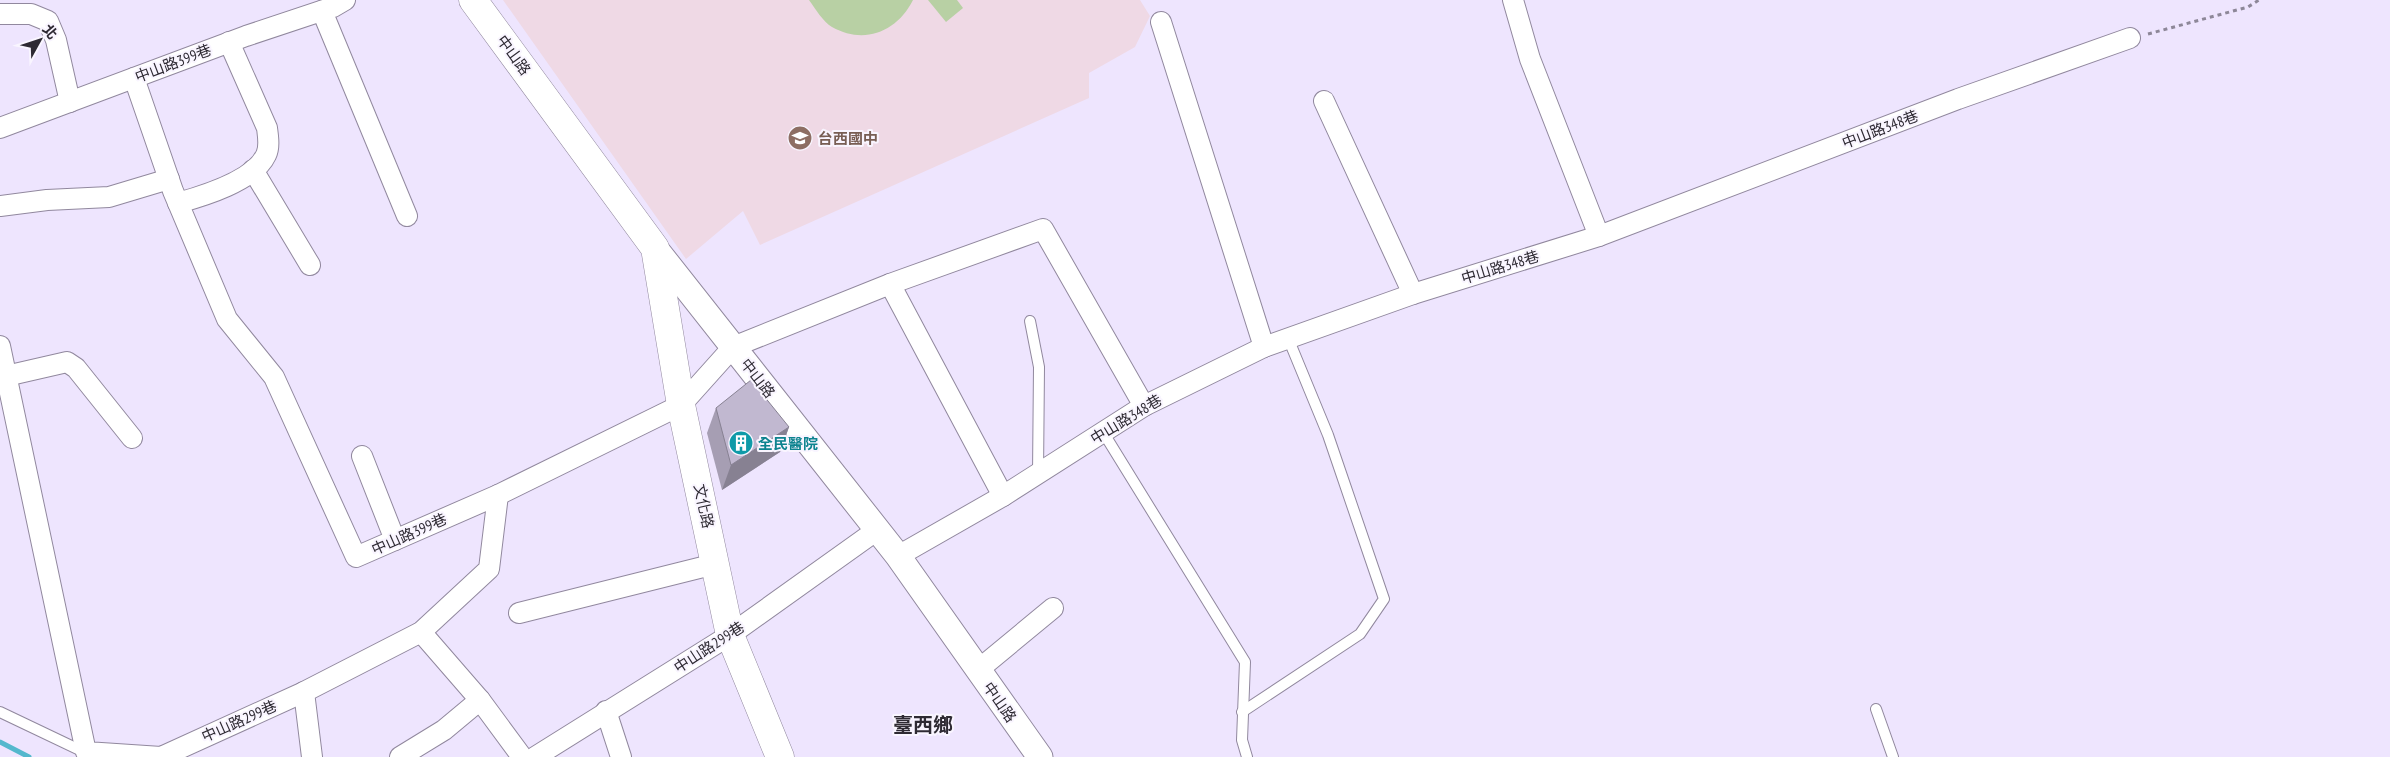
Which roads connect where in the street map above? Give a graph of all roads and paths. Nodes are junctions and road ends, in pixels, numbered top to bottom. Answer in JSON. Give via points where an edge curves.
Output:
{"nodes":[{"id":1,"x":345,"y":0,"type":"edge"},
{"id":2,"x":473,"y":0,"type":"edge"},
{"id":3,"x":1513,"y":0,"type":"edge"},
{"id":4,"x":2259,"y":0,"type":"edge"},
{"id":5,"x":322,"y":11,"type":"junction"},
{"id":6,"x":0,"y":14,"type":"edge"},
{"id":7,"x":1161,"y":22,"type":"dead end"},
{"id":8,"x":2130,"y":38,"type":"joint"},
{"id":9,"x":229,"y":42,"type":"junction"},
{"id":10,"x":134,"y":78,"type":"junction"},
{"id":11,"x":1324,"y":101,"type":"dead end"},
{"id":12,"x":70,"y":102,"type":"junction"},
{"id":13,"x":0,"y":128,"type":"edge"},
{"id":14,"x":253,"y":170,"type":"junction"},
{"id":15,"x":173,"y":191,"type":"junction"},
{"id":16,"x":0,"y":206,"type":"edge"},
{"id":17,"x":407,"y":216,"type":"dead end"},
{"id":18,"x":1599,"y":236,"type":"junction"},
{"id":19,"x":655,"y":248,"type":"junction"},
{"id":20,"x":310,"y":265,"type":"dead end"},
{"id":21,"x":890,"y":284,"type":"junction"},
{"id":22,"x":1413,"y":294,"type":"junction"},
{"id":23,"x":1030,"y":320,"type":"dead end"},
{"id":24,"x":1288,"y":338,"type":"junction"},
{"id":25,"x":0,"y":346,"type":"edge"},
{"id":26,"x":734,"y":347,"type":"junction"},
{"id":27,"x":1264,"y":347,"type":"junction"},
{"id":28,"x":6,"y":376,"type":"junction"},
{"id":29,"x":681,"y":405,"type":"junction"},
{"id":30,"x":1144,"y":406,"type":"junction"},
{"id":31,"x":1103,"y":432,"type":"junction"},
{"id":32,"x":132,"y":438,"type":"dead end"},
{"id":33,"x":362,"y":456,"type":"dead end"},
{"id":34,"x":1038,"y":474,"type":"junction"},
{"id":35,"x":498,"y":495,"type":"junction"},
{"id":36,"x":1004,"y":496,"type":"junction"},
{"id":37,"x":877,"y":530,"type":"junction"},
{"id":38,"x":395,"y":540,"type":"junction"},
{"id":39,"x":898,"y":556,"type":"junction"},
{"id":40,"x":716,"y":564,"type":"junction"},
{"id":41,"x":1053,"y":608,"type":"dead end"},
{"id":42,"x":520,"y":613,"type":"dead end"},
{"id":43,"x":421,"y":632,"type":"junction"},
{"id":44,"x":730,"y":635,"type":"junction"},
{"id":45,"x":978,"y":670,"type":"junction"},
{"id":46,"x":304,"y":692,"type":"junction"},
{"id":47,"x":480,"y":700,"type":"junction"},
{"id":48,"x":1876,"y":709,"type":"dead end"},
{"id":49,"x":606,"y":711,"type":"junction"},
{"id":50,"x":0,"y":712,"type":"edge"},
{"id":51,"x":1242,"y":712,"type":"junction"},
{"id":52,"x":86,"y":755,"type":"edge"},
{"id":53,"x":312,"y":757,"type":"edge"},
{"id":54,"x":400,"y":757,"type":"edge"},
{"id":55,"x":522,"y":757,"type":"edge"},
{"id":56,"x":536,"y":757,"type":"edge"},
{"id":57,"x":621,"y":757,"type":"edge"},
{"id":58,"x":780,"y":757,"type":"edge"},
{"id":59,"x":1040,"y":757,"type":"edge"},
{"id":60,"x":1247,"y":757,"type":"edge"},
{"id":61,"x":1893,"y":757,"type":"edge"}],
"edges":[{"from":1,"to":5,"type":"street","name":"中山路399巷"},
{"from":2,"to":19,"type":"main road","name":"中山路"},
{"from":3,"to":18,"type":"street","via":[[1530,59]]},
{"from":4,"to":8,"type":"path","via":[[2248,7]]},
{"from":5,"to":9,"type":"street","name":"中山路399巷"},
{"from":5,"to":17,"type":"street"},
{"from":6,"to":12,"type":"street","via":[[31,14],[48,21],[56,40]]},
{"from":7,"to":27,"type":"street"},
{"from":8,"to":18,"type":"street","name":"中山路348巷","via":[[1958,99]]},
{"from":9,"to":10,"type":"street","name":"中山路399巷"},
{"from":9,"to":14,"type":"street","via":[[267,128],[266,155]]},
{"from":10,"to":12,"type":"street","name":"中山路399巷"},
{"from":10,"to":15,"type":"street"},
{"from":11,"to":22,"type":"street"},
{"from":12,"to":13,"type":"street","name":"中山路399巷"},
{"from":14,"to":15,"type":"street","via":[[230,186]]},
{"from":14,"to":20,"type":"street"},
{"from":15,"to":16,"type":"street"},
{"from":15,"to":38,"type":"street","name":"中山路399巷","via":[[227,319],[274,376],[356,557]]},
{"from":18,"to":22,"type":"street","name":"中山路348巷"},
{"from":19,"to":26,"type":"street","name":"中山路"},
{"from":19,"to":29,"type":"main road","name":"文化路"},
{"from":21,"to":26,"type":"street"},
{"from":21,"to":30,"type":"street","via":[[1043,228]]},
{"from":21,"to":36,"type":"street"},
{"from":22,"to":24,"type":"street","name":"中山路348巷"},
{"from":23,"to":34,"type":"lane","via":[[1039,367]]},
{"from":24,"to":27,"type":"street","name":"中山路348巷"},
{"from":24,"to":51,"type":"lane","via":[[1328,434],[1384,599],[1360,634]]},
{"from":25,"to":28,"type":"street"},
{"from":26,"to":29,"type":"street","name":"中山路399巷"},
{"from":26,"to":37,"type":"street","name":"中山路"},
{"from":27,"to":30,"type":"street","name":"中山路348巷"},
{"from":28,"to":32,"type":"street","via":[[67,362],[76,368]]},
{"from":28,"to":52,"type":"street"},
{"from":29,"to":35,"type":"street","name":"中山路399巷"},
{"from":29,"to":40,"type":"main road","name":"文化路"},
{"from":30,"to":31,"type":"street","name":"中山路348巷"},
{"from":31,"to":34,"type":"street","name":"中山路348巷"},
{"from":31,"to":51,"type":"lane","via":[[1245,662]]},
{"from":33,"to":38,"type":"street"},
{"from":34,"to":36,"type":"street","name":"中山路348巷"},
{"from":35,"to":38,"type":"street","name":"中山路399巷"},
{"from":35,"to":43,"type":"street","name":"中山路299巷","via":[[489,569]]},
{"from":36,"to":39,"type":"street","name":"中山路348巷"},
{"from":37,"to":39,"type":"street","name":"中山路"},
{"from":37,"to":44,"type":"street","name":"中山路299巷"},
{"from":39,"to":45,"type":"street","name":"中山路"},
{"from":40,"to":42,"type":"street"},
{"from":40,"to":44,"type":"main road","name":"文化路"},
{"from":41,"to":45,"type":"street"},
{"from":43,"to":46,"type":"street","name":"中山路299巷"},
{"from":43,"to":47,"type":"street"},
{"from":44,"to":49,"type":"street","name":"中山路299巷"},
{"from":44,"to":58,"type":"main road","name":"文化路"},
{"from":45,"to":59,"type":"street","name":"中山路"},
{"from":46,"to":52,"type":"street","name":"中山路299巷","via":[[161,756]]},
{"from":46,"to":53,"type":"street"},
{"from":47,"to":54,"type":"street","via":[[444,730]]},
{"from":47,"to":55,"type":"street"},
{"from":48,"to":61,"type":"lane"},
{"from":49,"to":56,"type":"street","name":"中山路299巷"},
{"from":49,"to":57,"type":"street"},
{"from":50,"to":52,"type":"lane"},
{"from":51,"to":60,"type":"lane","via":[[1242,740]]}]}
